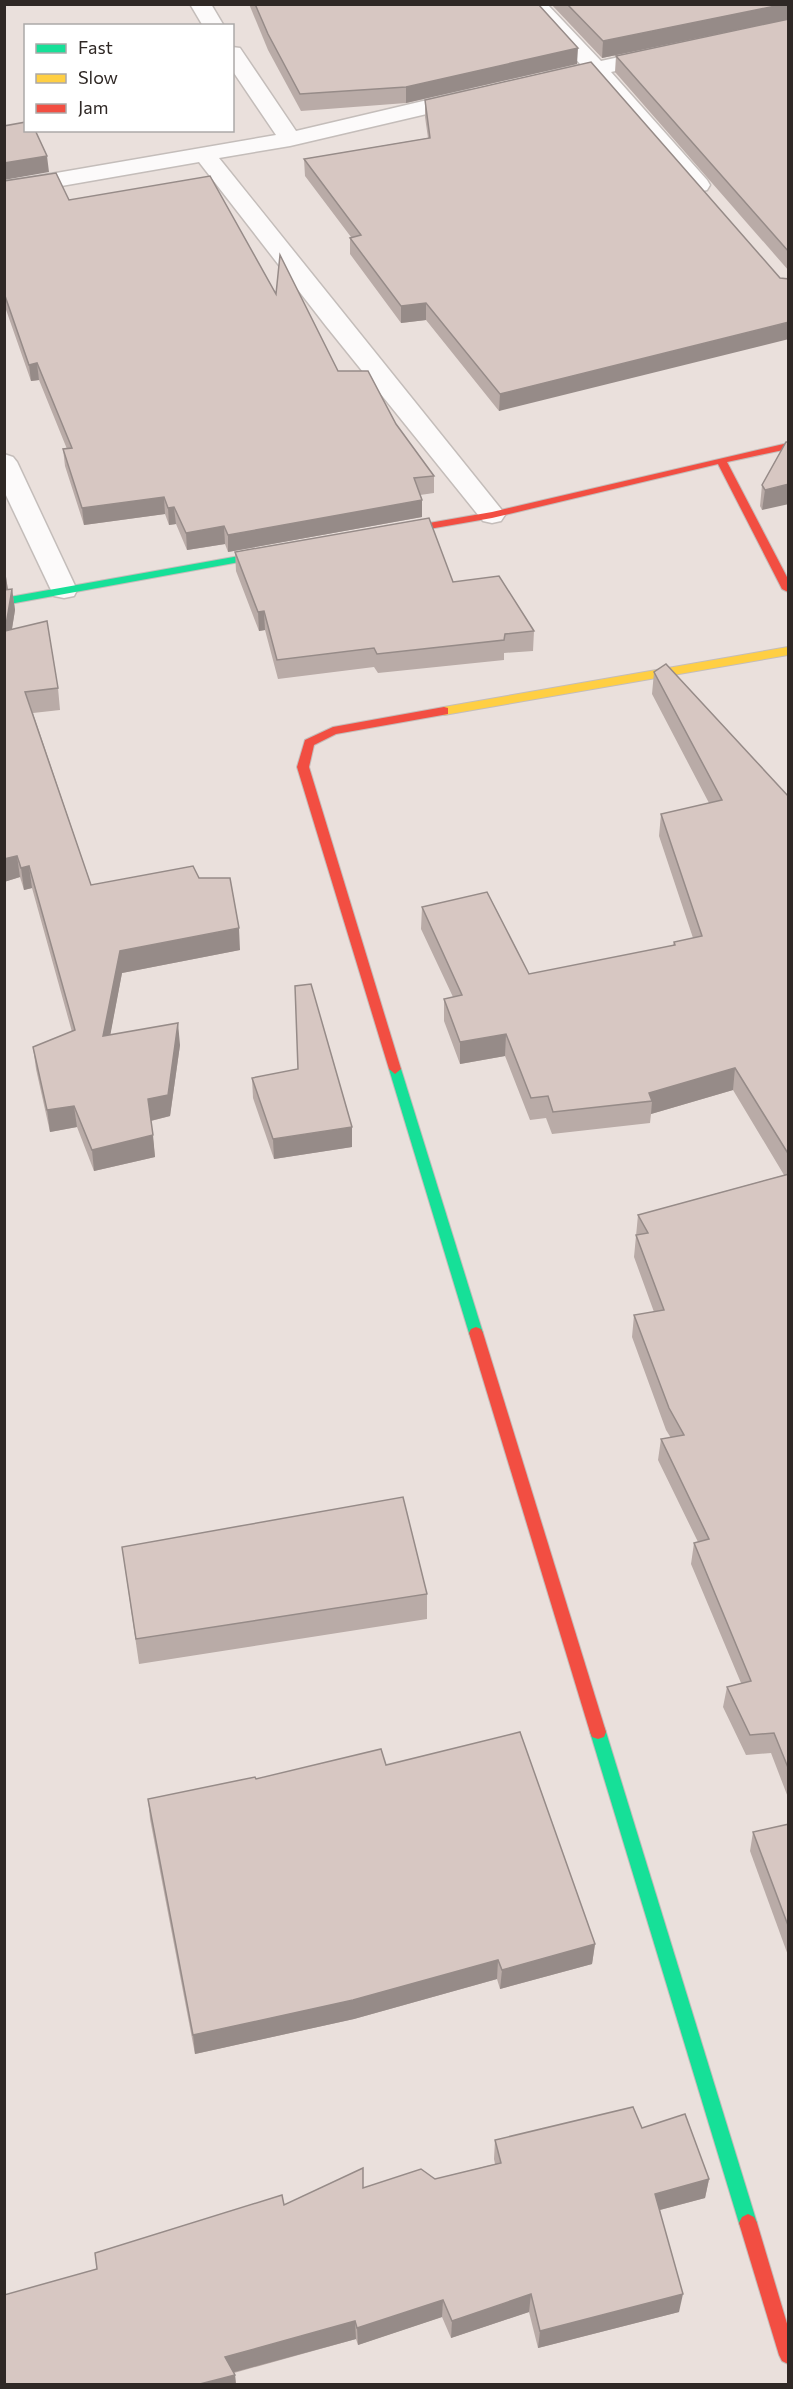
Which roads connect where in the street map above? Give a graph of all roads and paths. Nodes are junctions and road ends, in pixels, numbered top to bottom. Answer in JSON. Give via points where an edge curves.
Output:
{"nodes":[{"id":1,"x":200,"y":4,"type":"edge"},
{"id":2,"x":535,"y":4,"type":"edge"},
{"id":3,"x":213,"y":24,"type":"edge"},
{"id":4,"x":687,"y":49,"type":"edge"},
{"id":5,"x":234,"y":56,"type":"edge"},
{"id":6,"x":596,"y":68,"type":"junction"},
{"id":7,"x":528,"y":83,"type":"edge"},
{"id":8,"x":494,"y":91,"type":"edge"},
{"id":9,"x":290,"y":139,"type":"junction"},
{"id":10,"x":205,"y":155,"type":"junction"},
{"id":11,"x":4,"y":189,"type":"edge"},
{"id":12,"x":712,"y":200,"type":"edge"},
{"id":13,"x":789,"y":446,"type":"edge"},
{"id":14,"x":721,"y":460,"type":"junction"},
{"id":15,"x":4,"y":462,"type":"edge"},
{"id":16,"x":492,"y":515,"type":"junction"},
{"id":17,"x":377,"y":535,"type":"edge"},
{"id":18,"x":296,"y":549,"type":"edge"},
{"id":19,"x":789,"y":589,"type":"edge"},
{"id":20,"x":64,"y":590,"type":"junction"},
{"id":21,"x":4,"y":602,"type":"edge"},
{"id":22,"x":789,"y":651,"type":"edge"},
{"id":23,"x":789,"y":2355,"type":"edge"}],
"edges":[{"from":1,"to":3,"type":"street"},
{"from":2,"to":6,"type":"street"},
{"from":4,"to":6,"type":"street"},
{"from":5,"to":9,"type":"street"},
{"from":6,"to":7,"type":"street"},
{"from":6,"to":12,"type":"street"},
{"from":8,"to":9,"type":"street"},
{"from":9,"to":10,"type":"street"},
{"from":10,"to":11,"type":"street"},
{"from":10,"to":16,"type":"street"},
{"from":13,"to":14,"type":"street"},
{"from":14,"to":16,"type":"street"},
{"from":14,"to":19,"type":"street"},
{"from":15,"to":20,"type":"street"},
{"from":16,"to":17,"type":"street"},
{"from":18,"to":20,"type":"street"},
{"from":20,"to":21,"type":"street"},
{"from":22,"to":23,"type":"street","via":[[333,731],[309,743],[303,767]]}]}
